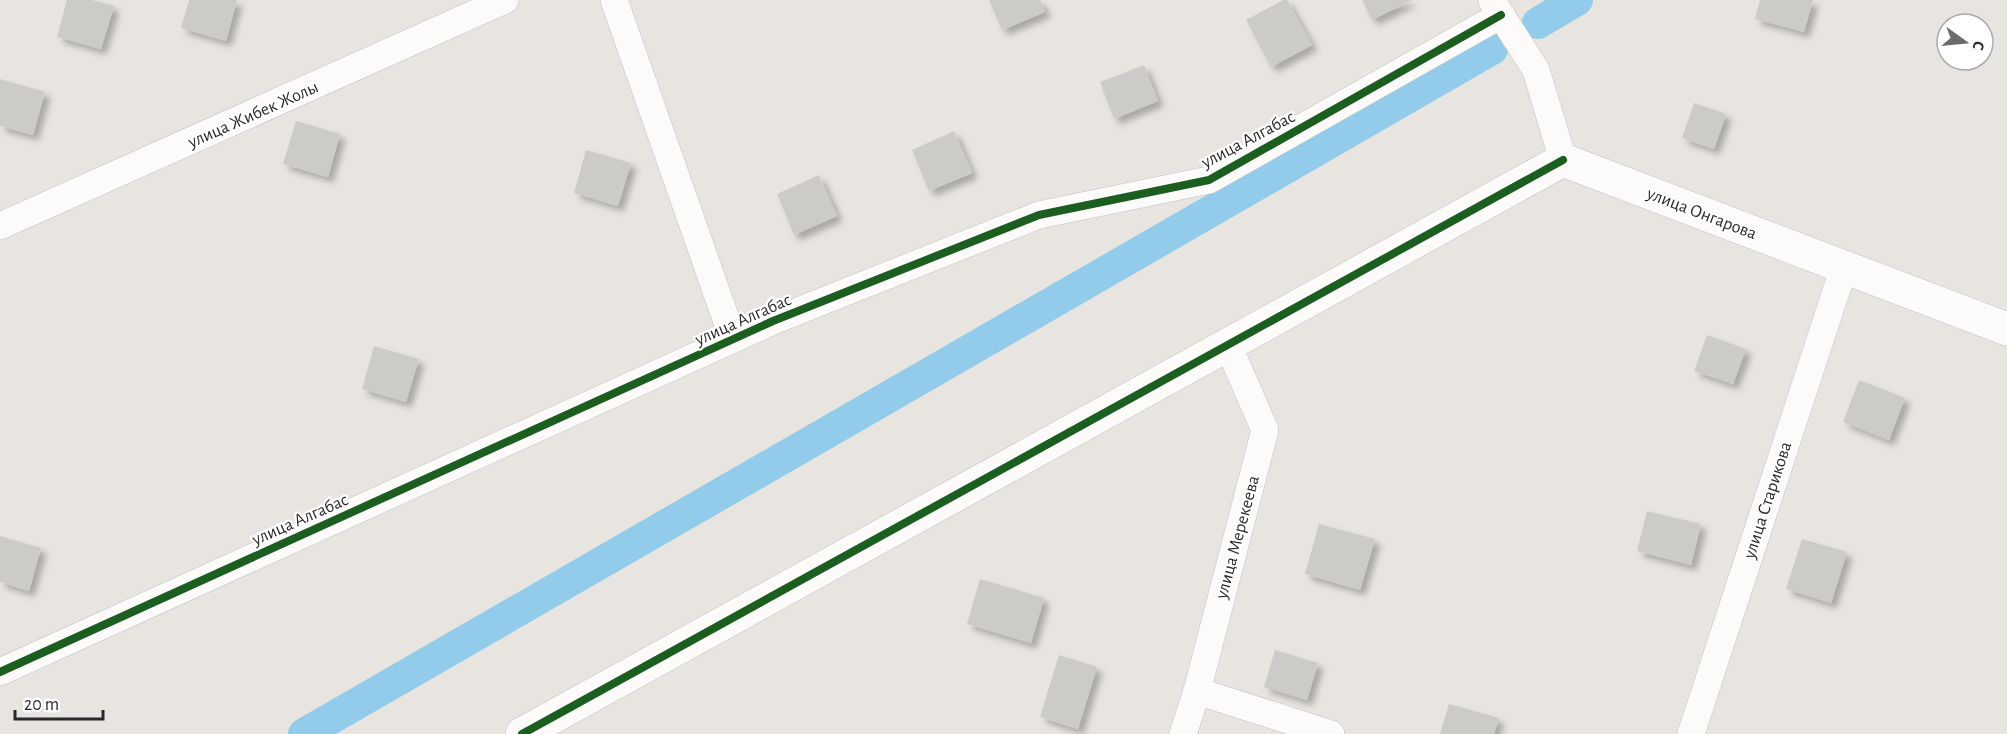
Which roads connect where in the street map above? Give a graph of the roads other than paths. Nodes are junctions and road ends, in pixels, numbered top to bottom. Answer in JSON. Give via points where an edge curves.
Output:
{"nodes":[{"id":1,"x":505,"y":0,"type":"edge"},
{"id":2,"x":614,"y":0,"type":"edge"},
{"id":3,"x":1496,"y":7,"type":"edge"},
{"id":4,"x":1563,"y":160,"type":"junction"},
{"id":5,"x":0,"y":226,"type":"edge"},
{"id":6,"x":1844,"y":267,"type":"junction"},
{"id":7,"x":2007,"y":328,"type":"edge"},
{"id":8,"x":733,"y":339,"type":"junction"},
{"id":9,"x":1228,"y":345,"type":"junction"},
{"id":10,"x":0,"y":672,"type":"edge"},
{"id":11,"x":1197,"y":691,"type":"junction"},
{"id":12,"x":522,"y":734,"type":"edge"},
{"id":13,"x":1183,"y":734,"type":"edge"},
{"id":14,"x":1331,"y":734,"type":"edge"},
{"id":15,"x":1691,"y":734,"type":"edge"}],
"edges":[{"from":1,"to":5,"type":"street","name":"улица Жибек Жолы"},
{"from":2,"to":8,"type":"street"},
{"from":3,"to":4,"type":"street","via":[[1536,70]]},
{"from":3,"to":8,"type":"street","name":"улица Алгабас","via":[[1209,180],[1039,215]]},
{"from":4,"to":6,"type":"street","name":"улица Онгарова"},
{"from":4,"to":9,"type":"street"},
{"from":6,"to":7,"type":"street","name":"улица Онгарова"},
{"from":6,"to":15,"type":"street","name":"улица Старикова"},
{"from":8,"to":10,"type":"street","name":"улица Алгабас"},
{"from":9,"to":11,"type":"street","name":"улица Мерекеева","via":[[1265,430]]},
{"from":9,"to":12,"type":"street"},
{"from":11,"to":13,"type":"street","name":"улица Мерекеева"},
{"from":11,"to":14,"type":"street"}]}
